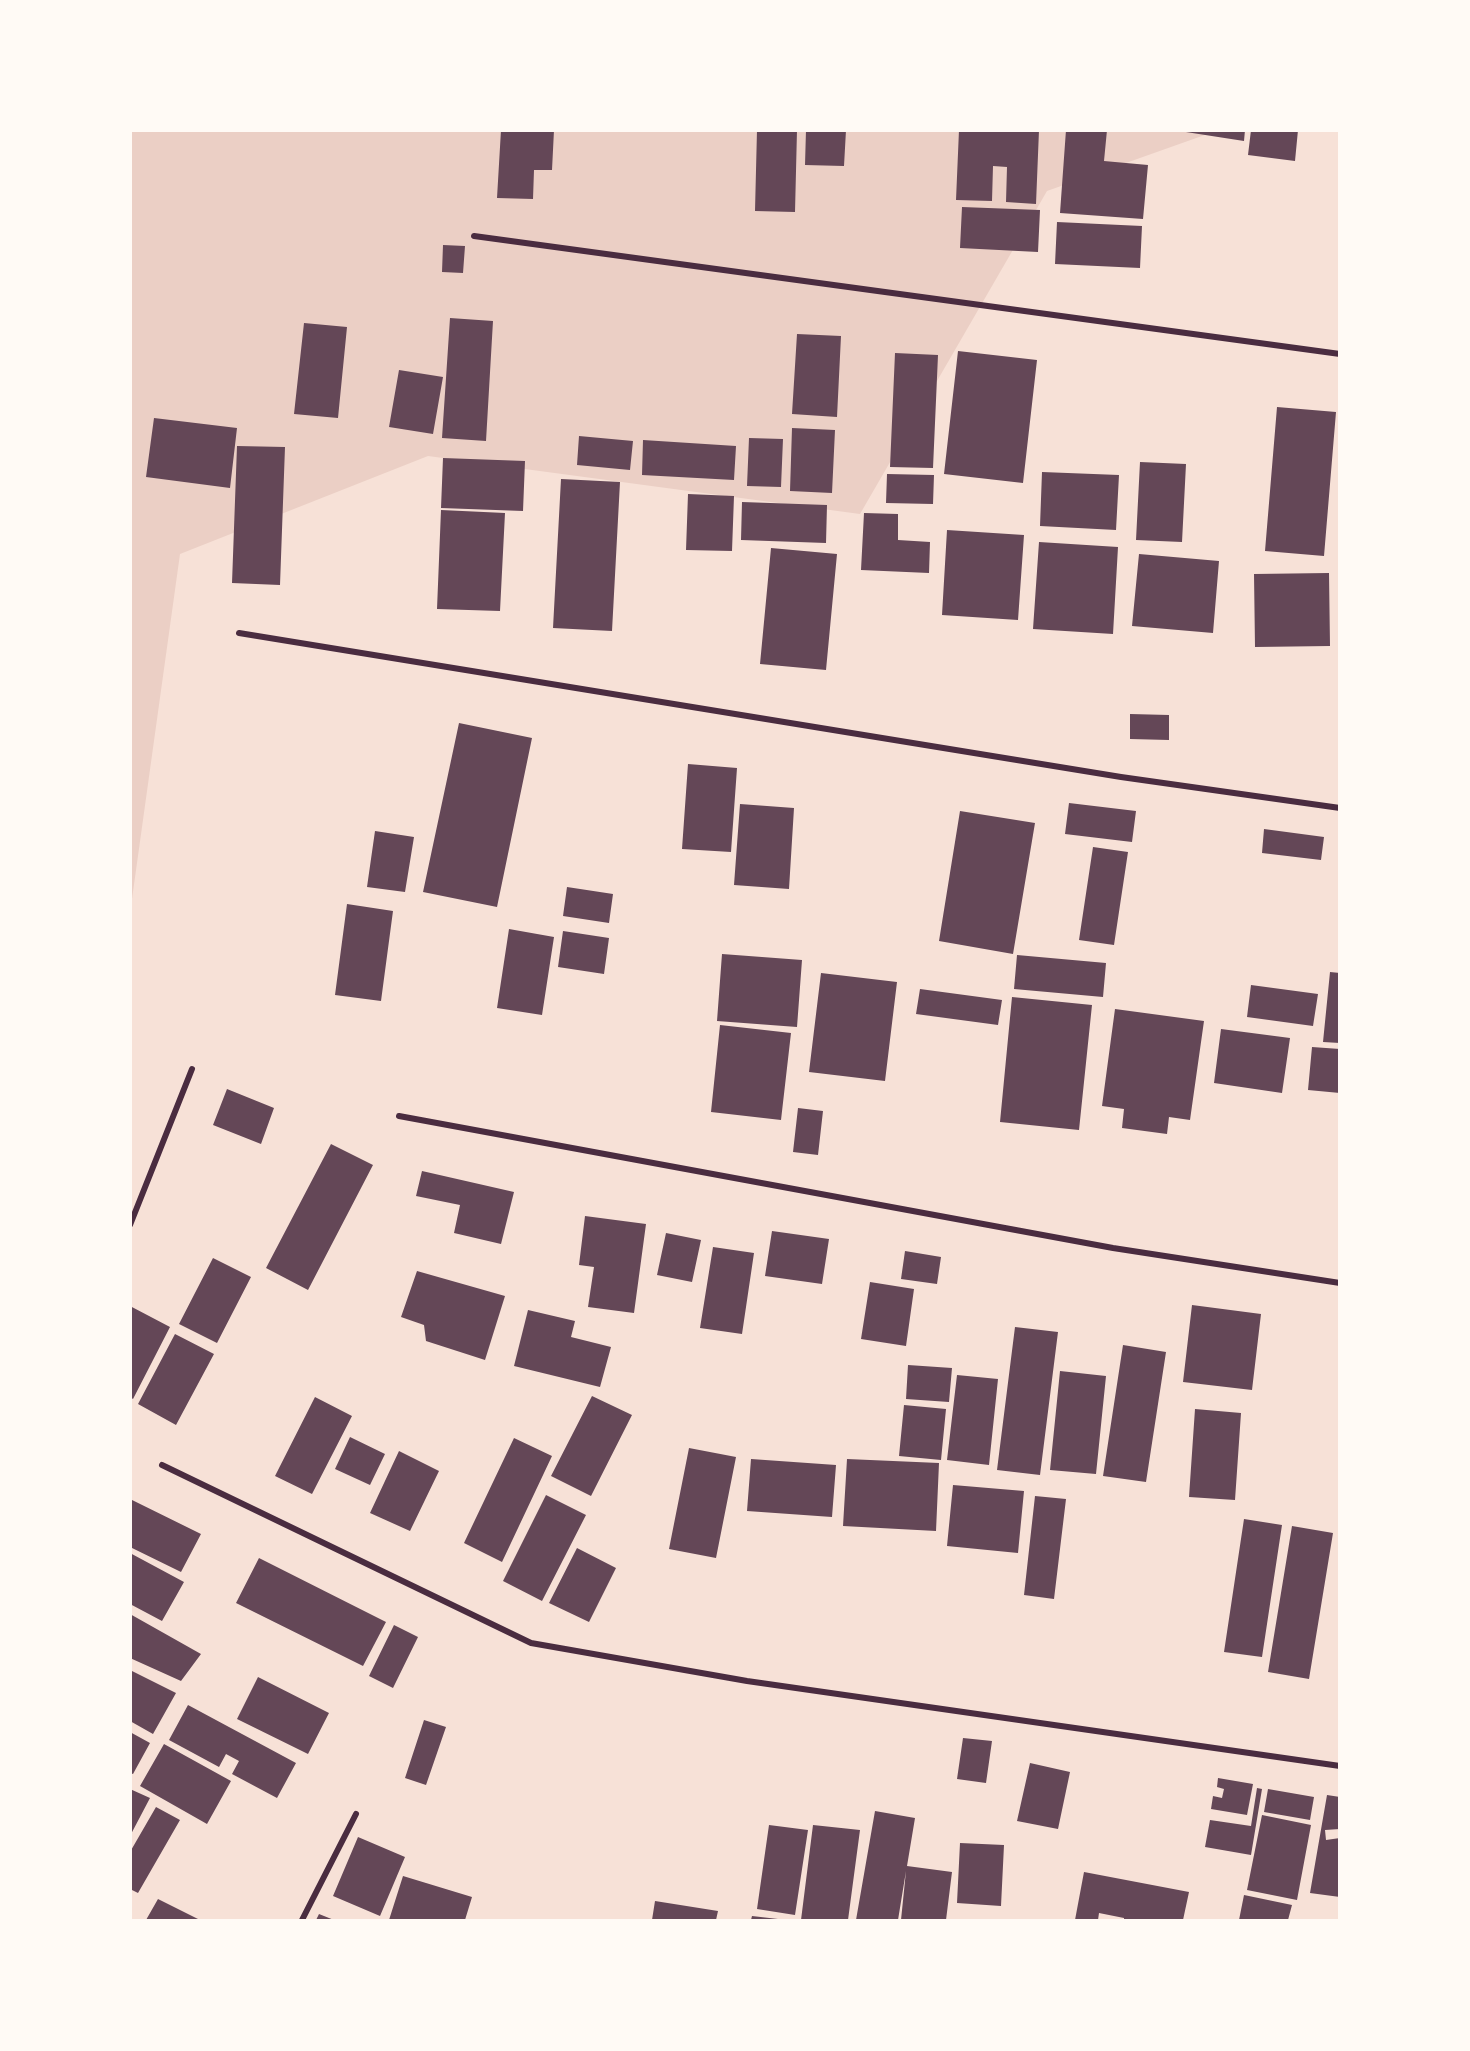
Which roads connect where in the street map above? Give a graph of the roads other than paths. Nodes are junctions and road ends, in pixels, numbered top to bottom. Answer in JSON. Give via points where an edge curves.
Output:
{"nodes":[{"id":1,"x":474,"y":236,"type":"dead end"},
{"id":2,"x":1340,"y":354,"type":"edge"},
{"id":3,"x":239,"y":633,"type":"dead end"},
{"id":4,"x":1340,"y":808,"type":"edge"},
{"id":5,"x":192,"y":1069,"type":"dead end"},
{"id":6,"x":399,"y":1116,"type":"dead end"},
{"id":7,"x":130,"y":1225,"type":"edge"},
{"id":8,"x":1340,"y":1283,"type":"edge"},
{"id":9,"x":162,"y":1465,"type":"dead end"},
{"id":10,"x":1340,"y":1766,"type":"edge"},
{"id":11,"x":356,"y":1814,"type":"dead end"},
{"id":12,"x":302,"y":1920,"type":"edge"}],
"edges":[{"from":1,"to":2,"type":"street"},
{"from":3,"to":4,"type":"street","via":[[1121,777]]},
{"from":5,"to":7,"type":"street"},
{"from":6,"to":8,"type":"street","via":[[1113,1248]]},
{"from":9,"to":10,"type":"street","via":[[531,1643],[747,1682]]},
{"from":11,"to":12,"type":"street"}]}
